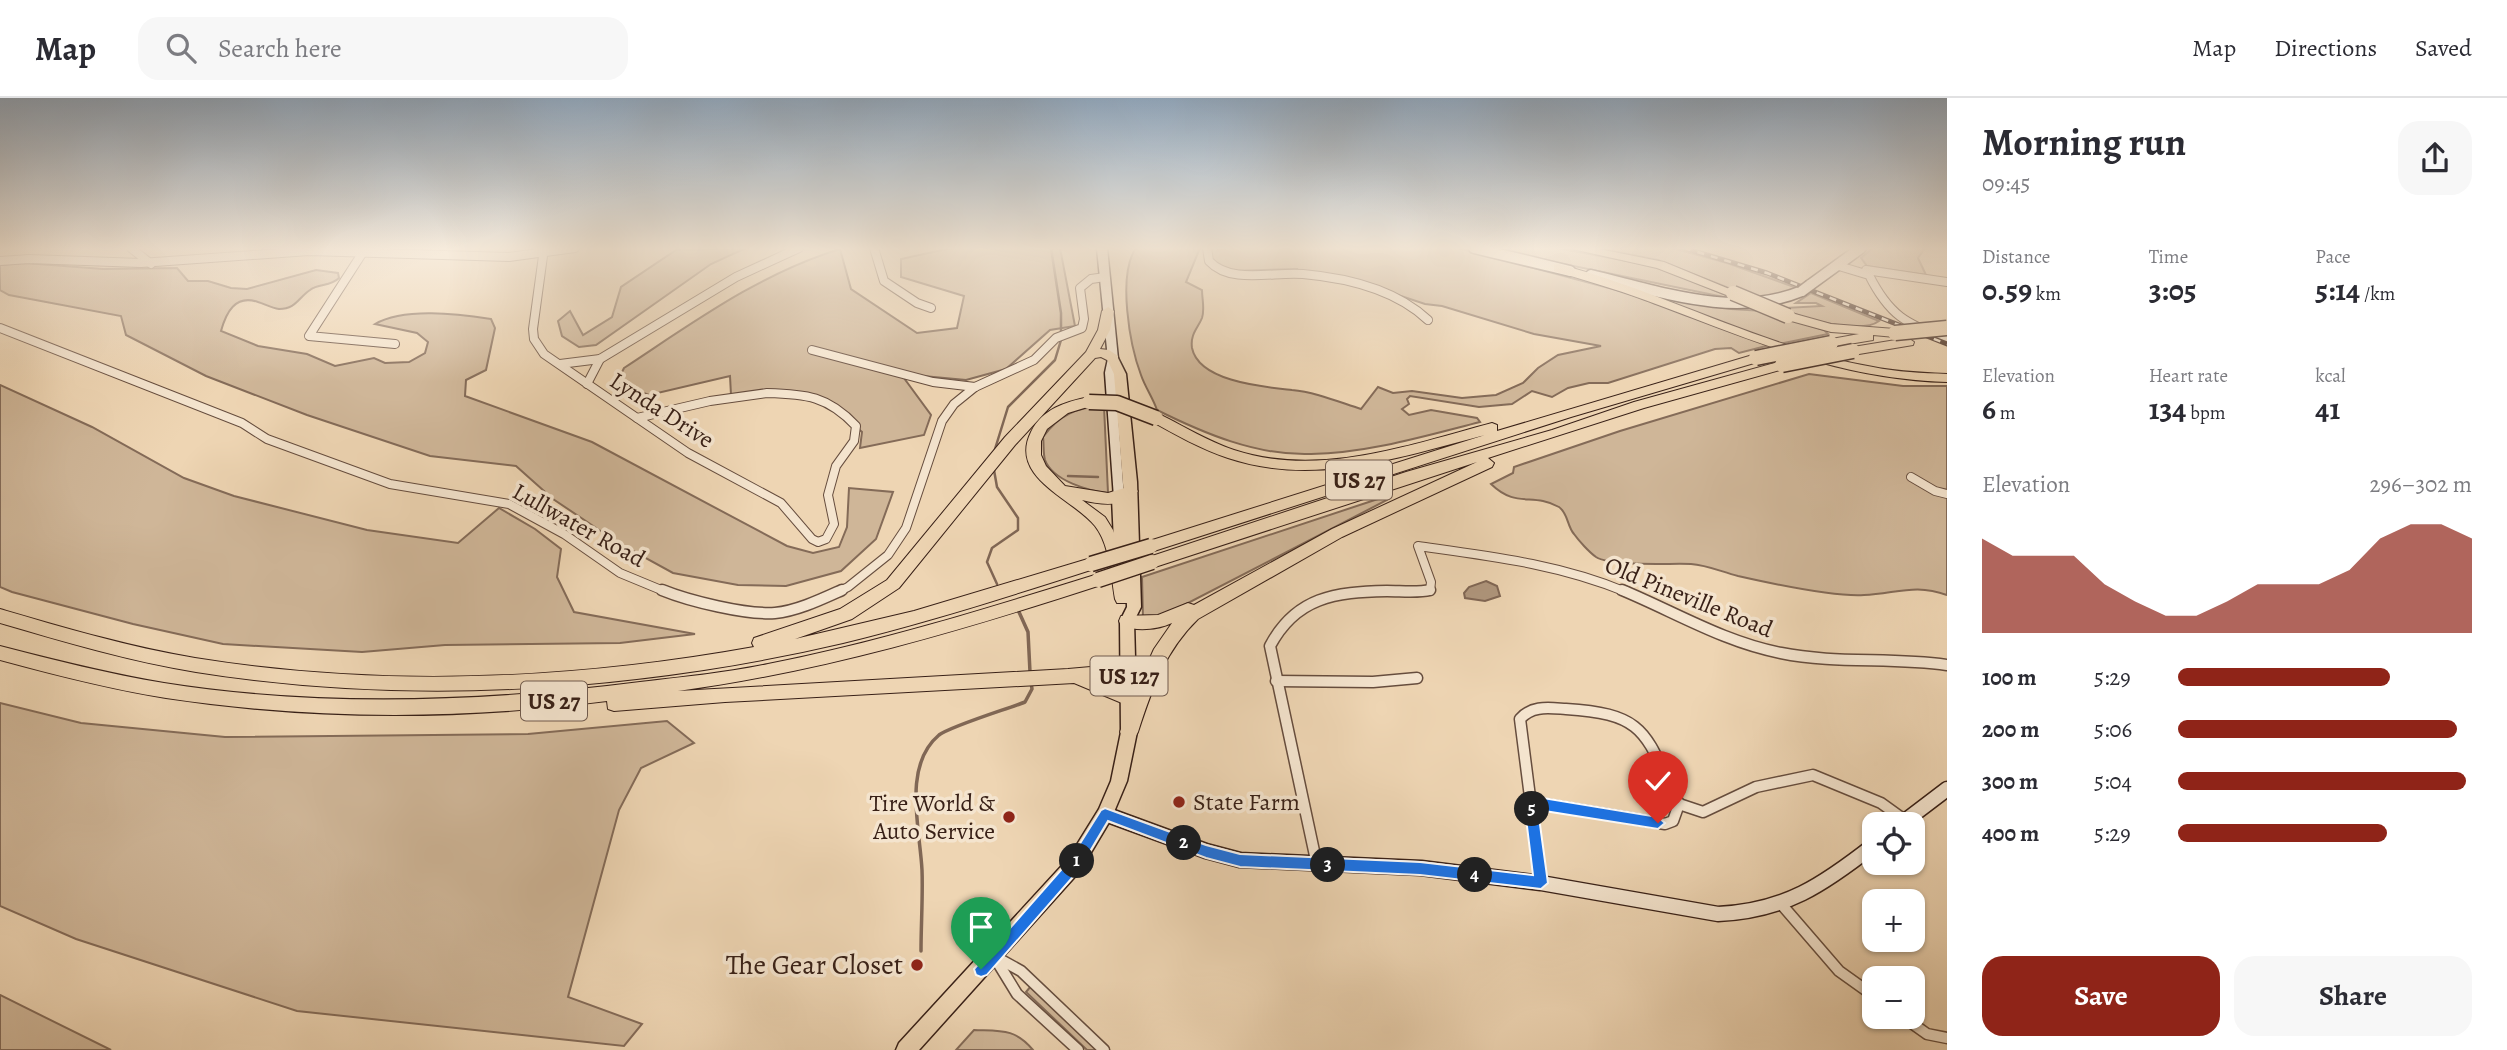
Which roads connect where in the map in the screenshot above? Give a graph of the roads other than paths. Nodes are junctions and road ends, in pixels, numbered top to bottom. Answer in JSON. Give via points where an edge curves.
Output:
{"nodes":[{"id":1,"x":337,"y":292,"type":"edge"},
{"id":2,"x":538,"y":292,"type":"edge"},
{"id":3,"x":710,"y":292,"type":"edge"},
{"id":4,"x":900,"y":292,"type":"edge"},
{"id":5,"x":1079,"y":292,"type":"edge"},
{"id":6,"x":1106,"y":292,"type":"edge"},
{"id":7,"x":1378,"y":292,"type":"edge"},
{"id":8,"x":1635,"y":292,"type":"edge"},
{"id":9,"x":1670,"y":292,"type":"edge"},
{"id":10,"x":1732,"y":292,"type":"edge"},
{"id":11,"x":1796,"y":292,"type":"edge"},
{"id":12,"x":1877,"y":292,"type":"edge"},
{"id":13,"x":931,"y":308,"type":"dead end"},
{"id":14,"x":1108,"y":311,"type":"junction"},
{"id":15,"x":1428,"y":320,"type":"dead end"},
{"id":16,"x":0,"y":328,"type":"edge"},
{"id":17,"x":1947,"y":328,"type":"edge"},
{"id":18,"x":1895,"y":333,"type":"junction"},
{"id":19,"x":1947,"y":338,"type":"edge"},
{"id":20,"x":395,"y":344,"type":"dead end"},
{"id":21,"x":812,"y":350,"type":"dead end"},
{"id":22,"x":1091,"y":354,"type":"junction"},
{"id":23,"x":600,"y":359,"type":"junction"},
{"id":24,"x":1113,"y":359,"type":"junction"},
{"id":25,"x":561,"y":365,"type":"junction"},
{"id":26,"x":1947,"y":378,"type":"edge"},
{"id":27,"x":587,"y":384,"type":"junction"},
{"id":28,"x":975,"y":387,"type":"junction"},
{"id":29,"x":1566,"y":414,"type":"junction"},
{"id":30,"x":636,"y":418,"type":"junction"},
{"id":31,"x":1557,"y":433,"type":"junction"},
{"id":32,"x":1911,"y":477,"type":"dead end"},
{"id":33,"x":1056,"y":486,"type":"junction"},
{"id":34,"x":1947,"y":494,"type":"edge"},
{"id":35,"x":1125,"y":495,"type":"junction"},
{"id":36,"x":1151,"y":554,"type":"junction"},
{"id":37,"x":1268,"y":570,"type":"junction"},
{"id":38,"x":1094,"y":572,"type":"junction"},
{"id":39,"x":1123,"y":599,"type":"junction"},
{"id":40,"x":0,"y":617,"type":"edge"},
{"id":41,"x":1127,"y":621,"type":"junction"},
{"id":42,"x":0,"y":653,"type":"edge"},
{"id":43,"x":688,"y":665,"type":"junction"},
{"id":44,"x":1128,"y":665,"type":"junction"},
{"id":45,"x":1947,"y":665,"type":"edge"},
{"id":46,"x":1068,"y":676,"type":"junction"},
{"id":47,"x":1417,"y":678,"type":"dead end"},
{"id":48,"x":1276,"y":681,"type":"junction"},
{"id":49,"x":580,"y":699,"type":"junction"},
{"id":50,"x":1129,"y":699,"type":"junction"},
{"id":51,"x":1129,"y":732,"type":"junction"},
{"id":52,"x":1947,"y":789,"type":"edge"},
{"id":53,"x":1531,"y":802,"type":"junction"},
{"id":54,"x":1679,"y":804,"type":"junction"},
{"id":55,"x":1892,"y":812,"type":"edge"},
{"id":56,"x":1917,"y":812,"type":"edge"},
{"id":57,"x":1105,"y":814,"type":"junction"},
{"id":58,"x":1862,"y":854,"type":"edge"},
{"id":59,"x":1317,"y":865,"type":"junction"},
{"id":60,"x":1541,"y":883,"type":"junction"},
{"id":61,"x":1782,"y":905,"type":"junction"},
{"id":62,"x":994,"y":956,"type":"junction"},
{"id":63,"x":1862,"y":987,"type":"edge"},
{"id":64,"x":1920,"y":1029,"type":"edge"},
{"id":65,"x":1947,"y":1038,"type":"edge"},
{"id":66,"x":905,"y":1050,"type":"edge"},
{"id":67,"x":1077,"y":1050,"type":"edge"},
{"id":68,"x":1104,"y":1050,"type":"edge"}],
"edges":[{"from":1,"to":20,"type":"street","via":[[309,336]]},
{"from":2,"to":25,"type":"street","name":"Lynda Drive","via":[[534,339],[544,354]]},
{"from":3,"to":23,"type":"street"},
{"from":4,"to":13,"type":"street"},
{"from":5,"to":28,"type":"street","name":"Lullwater Road","via":[[1082,328],[1056,338],[1034,360]]},
{"from":6,"to":14,"type":"main road"},
{"from":7,"to":15,"type":"street","via":[[1401,299]]},
{"from":8,"to":26,"type":"highway","via":[[1825,362],[1892,375]]},
{"from":9,"to":11,"type":"main road","via":[[1748,305],[1770,304]]},
{"from":10,"to":18,"type":"highway","bridge":true,"via":[[1831,328]]},
{"from":12,"to":19,"type":"street","via":[[1903,321]]},
{"from":14,"to":22,"type":"highway"},
{"from":14,"to":24,"type":"main road"},
{"from":16,"to":28,"type":"street","name":"Lullwater Road","via":[[242,423],[267,439],[390,484],[509,503],[620,573],[670,593],[761,613],[797,609],[818,601],[848,587],[888,555],[906,528],[942,421]]},
{"from":17,"to":18,"type":"highway","number":"US 27","bridge":true},
{"from":18,"to":29,"type":"highway","number":"US 27","bridge":true,"via":[[1756,358]]},
{"from":19,"to":31,"type":"highway","number":"US 27","bridge":true,"via":[[1782,365]]},
{"from":21,"to":28,"type":"street","via":[[933,382]]},
{"from":22,"to":24,"type":"highway","via":[[1104,353]]},
{"from":22,"to":43,"type":"highway","via":[[996,458],[909,567],[881,593],[817,626],[712,654]]},
{"from":23,"to":25,"type":"street"},
{"from":23,"to":27,"type":"street"},
{"from":24,"to":35,"type":"main road","via":[[1120,374]]},
{"from":25,"to":27,"type":"street","name":"Lynda Drive"},
{"from":27,"to":30,"type":"street","name":"Lynda Drive"},
{"from":29,"to":33,"type":"highway","bridge":true,"via":[[1350,463],[1309,467],[1280,466],[1233,455],[1117,403],[1089,402],[1050,417],[1033,441],[1038,467]]},
{"from":29,"to":36,"type":"highway","number":"US 27"},
{"from":30,"to":30,"type":"street","name":"Lynda Drive","via":[[738,394],[794,394],[838,407],[856,426],[854,441],[836,466],[828,495],[834,524],[826,539],[812,539],[780,503],[688,453]]},
{"from":31,"to":36,"type":"highway","number":"US 27"},
{"from":31,"to":37,"type":"highway","via":[[1409,497]]},
{"from":32,"to":34,"type":"street"},
{"from":33,"to":35,"type":"highway","via":[[1094,497]]},
{"from":33,"to":39,"type":"highway","via":[[1107,531]]},
{"from":35,"to":39,"type":"main road"},
{"from":35,"to":41,"type":"main road","via":[[1133,607]]},
{"from":36,"to":38,"type":"highway","number":"US 27","bridge":true},
{"from":37,"to":41,"type":"highway","via":[[1166,620]]},
{"from":37,"to":51,"type":"highway","via":[[1202,607],[1174,631],[1151,665]]},
{"from":38,"to":43,"type":"highway","number":"US 27","via":[[867,630]]},
{"from":38,"to":49,"type":"highway","number":"US 27","via":[[877,647],[776,670]]},
{"from":39,"to":41,"type":"main road","number":"US 127"},
{"from":40,"to":43,"type":"highway","number":"US 27","via":[[129,652],[315,677],[507,681]]},
{"from":41,"to":44,"type":"main road","number":"US 127"},
{"from":42,"to":49,"type":"highway","number":"US 27","via":[[166,690],[330,706]]},
{"from":44,"to":46,"type":"highway"},
{"from":44,"to":50,"type":"main road","number":"US 127"},
{"from":45,"to":48,"type":"street","name":"Old Pineville Road","via":[[1762,649],[1571,572],[1418,546],[1432,582],[1430,591],[1328,595],[1310,602],[1274,635],[1270,646]]},
{"from":46,"to":49,"type":"highway","via":[[609,704]]},
{"from":46,"to":50,"type":"highway"},
{"from":47,"to":48,"type":"street"},
{"from":48,"to":59,"type":"street"},
{"from":50,"to":51,"type":"main road","number":"US 127"},
{"from":51,"to":57,"type":"main road","number":"US 127","via":[[1119,780]]},
{"from":52,"to":56,"type":"main road"},
{"from":53,"to":54,"type":"street","via":[[1665,824],[1673,821]]},
{"from":53,"to":54,"type":"street","via":[[1520,719],[1543,708],[1609,713],[1636,725]]},
{"from":53,"to":60,"type":"street"},
{"from":54,"to":55,"type":"street","via":[[1703,813],[1756,787],[1813,775],[1881,803]]},
{"from":57,"to":59,"type":"main road","via":[[1240,860]]},
{"from":57,"to":62,"type":"main road","number":"US 127","via":[[1074,865]]},
{"from":58,"to":61,"type":"main road","via":[[1820,887]]},
{"from":59,"to":60,"type":"main road","via":[[1420,868]]},
{"from":60,"to":61,"type":"main road","via":[[1718,914],[1742,915]]},
{"from":61,"to":63,"type":"street","via":[[1830,962]]},
{"from":62,"to":66,"type":"main road","number":"US 127"},
{"from":62,"to":67,"type":"street","via":[[1017,994]]},
{"from":62,"to":68,"type":"street","via":[[1021,971]]},
{"from":64,"to":65,"type":"street"}]}
